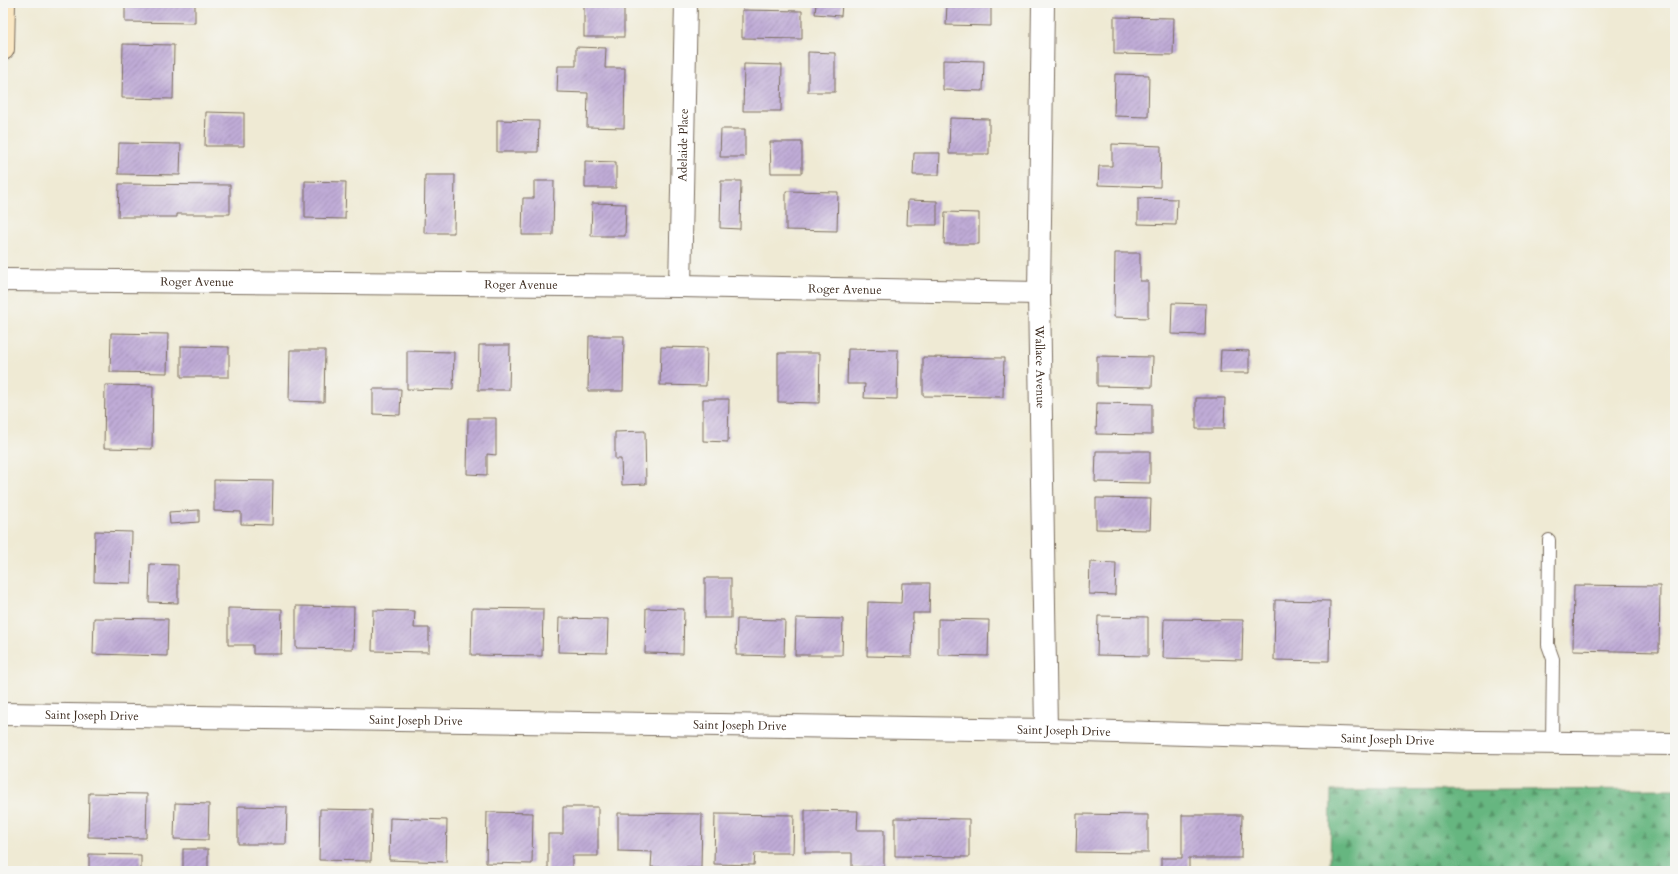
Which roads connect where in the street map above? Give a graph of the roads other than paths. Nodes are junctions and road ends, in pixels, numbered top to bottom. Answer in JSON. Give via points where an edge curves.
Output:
{"nodes":[{"id":1,"x":4,"y":3,"type":"edge"},
{"id":2,"x":686,"y":3,"type":"edge"},
{"id":3,"x":1043,"y":3,"type":"edge"},
{"id":4,"x":3,"y":49,"type":"edge"},
{"id":5,"x":3,"y":280,"type":"edge"},
{"id":6,"x":680,"y":286,"type":"junction"},
{"id":7,"x":1039,"y":293,"type":"junction"},
{"id":8,"x":1549,"y":540,"type":"dead end"},
{"id":9,"x":3,"y":714,"type":"edge"},
{"id":10,"x":1046,"y":730,"type":"junction"},
{"id":11,"x":1552,"y":743,"type":"junction"},
{"id":12,"x":1675,"y":744,"type":"edge"}],
"edges":[{"from":1,"to":4,"type":"main road"},
{"from":2,"to":6,"type":"street","name":"Adelaide Place"},
{"from":3,"to":7,"type":"street","name":"Wallace Avenue"},
{"from":5,"to":6,"type":"street","name":"Roger Avenue"},
{"from":6,"to":7,"type":"street","name":"Roger Avenue"},
{"from":7,"to":10,"type":"street","name":"Wallace Avenue"},
{"from":8,"to":11,"type":"lane","via":[[1548,646],[1553,659]]},
{"from":9,"to":10,"type":"street","name":"Saint Joseph Drive"},
{"from":10,"to":11,"type":"street","name":"Saint Joseph Drive"},
{"from":11,"to":12,"type":"street","name":"Saint Joseph Drive"}]}
